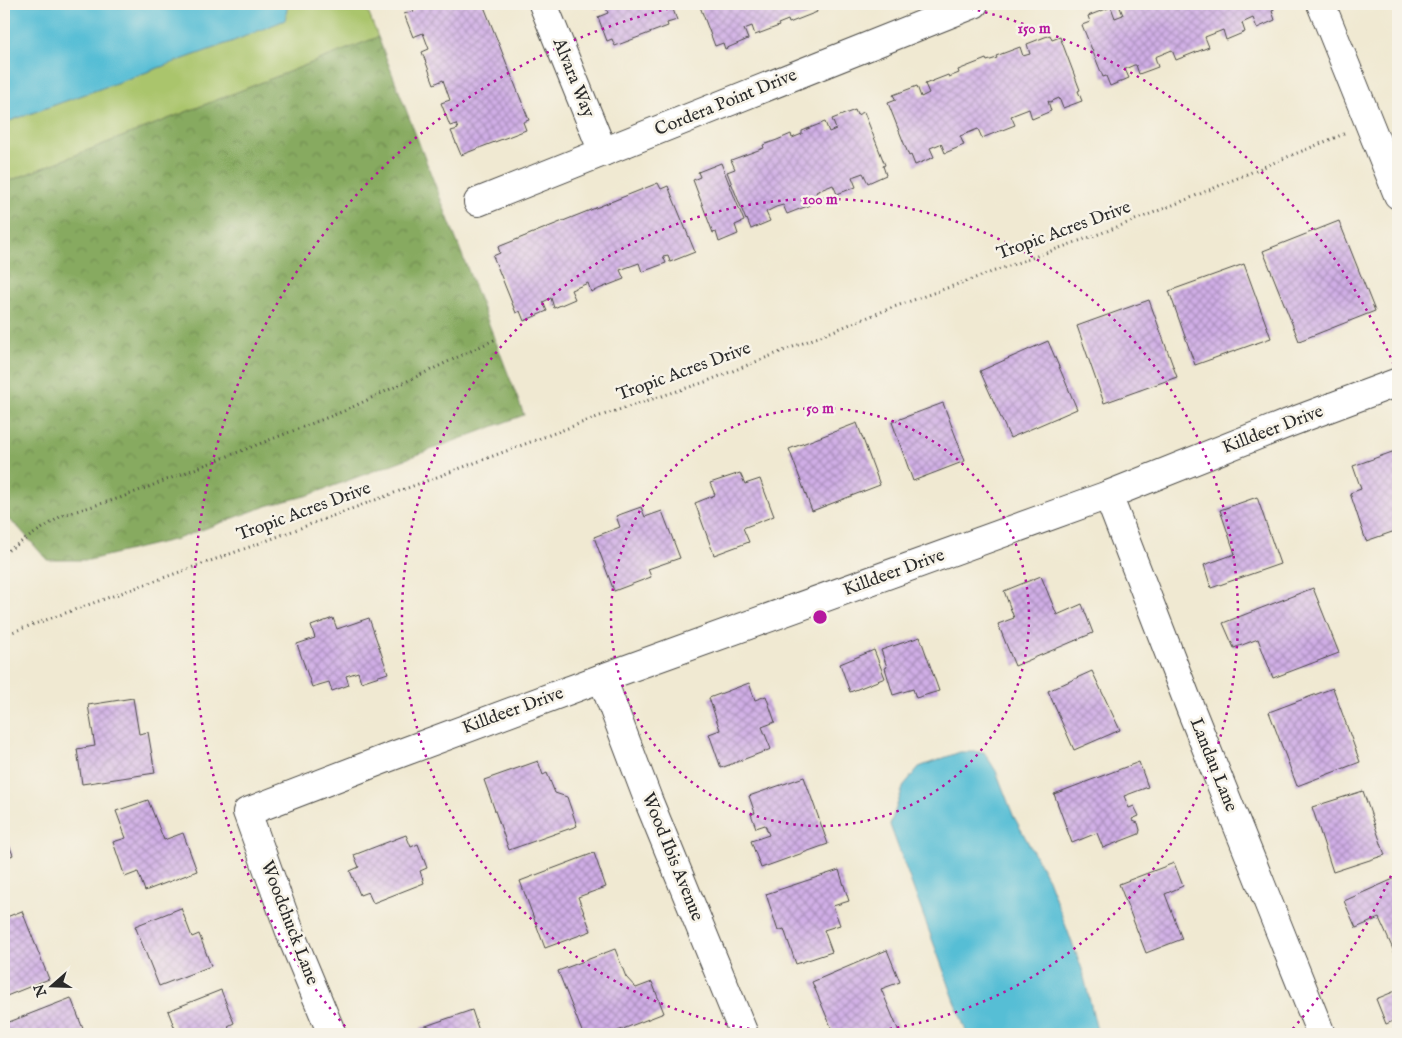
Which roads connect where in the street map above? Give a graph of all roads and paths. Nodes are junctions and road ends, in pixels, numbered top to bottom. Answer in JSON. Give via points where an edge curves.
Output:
{"nodes":[{"id":1,"x":543,"y":4,"type":"edge"},
{"id":2,"x":974,"y":4,"type":"edge"},
{"id":3,"x":1321,"y":4,"type":"edge"},
{"id":4,"x":1370,"y":124,"type":"junction"},
{"id":5,"x":603,"y":152,"type":"junction"},
{"id":6,"x":1398,"y":196,"type":"edge"},
{"id":7,"x":478,"y":202,"type":"dead end"},
{"id":8,"x":496,"y":339,"type":"dead end"},
{"id":9,"x":1398,"y":382,"type":"edge"},
{"id":10,"x":1108,"y":495,"type":"junction"},
{"id":11,"x":4,"y":553,"type":"edge"},
{"id":12,"x":4,"y":635,"type":"edge"},
{"id":13,"x":602,"y":678,"type":"junction"},
{"id":14,"x":247,"y":812,"type":"joint"},
{"id":15,"x":332,"y":1034,"type":"edge"},
{"id":16,"x":744,"y":1034,"type":"edge"},
{"id":17,"x":1321,"y":1034,"type":"edge"}],
"edges":[{"from":1,"to":5,"type":"street","name":"Alvara Way"},
{"from":2,"to":5,"type":"street","name":"Cordera Point Drive"},
{"from":3,"to":4,"type":"street"},
{"from":4,"to":6,"type":"street"},
{"from":4,"to":12,"type":"path","name":"Tropic Acres Drive","via":[[1116,227],[891,308],[705,382],[600,416]]},
{"from":5,"to":7,"type":"street","name":"Cordera Point Drive"},
{"from":8,"to":11,"type":"path","via":[[344,411],[120,498],[63,515]]},
{"from":9,"to":10,"type":"street","name":"Killdeer Drive"},
{"from":10,"to":13,"type":"street","name":"Killdeer Drive"},
{"from":10,"to":17,"type":"street","name":"Landau Lane"},
{"from":13,"to":14,"type":"street","name":"Killdeer Drive"},
{"from":13,"to":16,"type":"street","name":"Wood Ibis Avenue"},
{"from":14,"to":15,"type":"street","name":"Woodchuck Lane","via":[[293,940]]}]}
